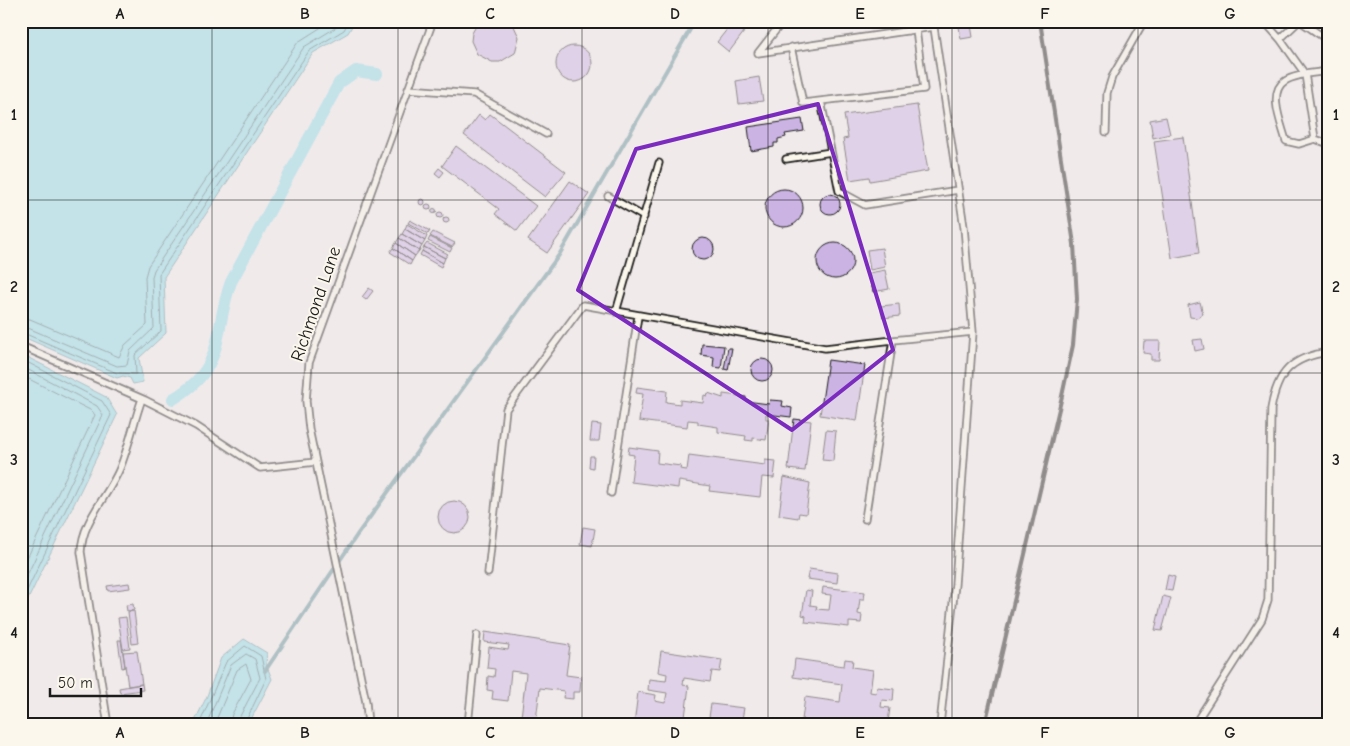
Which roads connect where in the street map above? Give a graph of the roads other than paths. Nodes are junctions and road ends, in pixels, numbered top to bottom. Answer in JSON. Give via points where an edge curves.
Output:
{"nodes":[{"id":1,"x":433,"y":21,"type":"edge"},
{"id":2,"x":783,"y":21,"type":"edge"},
{"id":3,"x":907,"y":21,"type":"edge"},
{"id":4,"x":1144,"y":21,"type":"edge"},
{"id":5,"x":1264,"y":21,"type":"edge"},
{"id":6,"x":1299,"y":21,"type":"edge"},
{"id":7,"x":933,"y":24,"type":"edge"},
{"id":8,"x":916,"y":30,"type":"junction"},
{"id":9,"x":908,"y":31,"type":"junction"},
{"id":10,"x":1280,"y":39,"type":"junction"},
{"id":11,"x":1329,"y":41,"type":"edge"},
{"id":12,"x":791,"y":47,"type":"junction"},
{"id":13,"x":1329,"y":71,"type":"edge"},
{"id":14,"x":1305,"y":74,"type":"junction"},
{"id":15,"x":408,"y":89,"type":"junction"},
{"id":16,"x":821,"y":100,"type":"junction"},
{"id":17,"x":1106,"y":132,"type":"dead end"},
{"id":18,"x":546,"y":134,"type":"dead end"},
{"id":19,"x":1315,"y":139,"type":"junction"},
{"id":20,"x":1329,"y":144,"type":"edge"},
{"id":21,"x":831,"y":152,"type":"junction"},
{"id":22,"x":786,"y":159,"type":"dead end"},
{"id":23,"x":659,"y":163,"type":"dead end"},
{"id":24,"x":958,"y":190,"type":"junction"},
{"id":25,"x":608,"y":196,"type":"dead end"},
{"id":26,"x":644,"y":217,"type":"junction"},
{"id":27,"x":616,"y":312,"type":"junction"},
{"id":28,"x":638,"y":316,"type":"junction"},
{"id":29,"x":973,"y":332,"type":"junction"},
{"id":30,"x":893,"y":340,"type":"junction"},
{"id":31,"x":21,"y":346,"type":"edge"},
{"id":32,"x":1329,"y":352,"type":"edge"},
{"id":33,"x":142,"y":398,"type":"junction"},
{"id":34,"x":316,"y":464,"type":"junction"},
{"id":35,"x":611,"y":493,"type":"dead end"},
{"id":36,"x":866,"y":519,"type":"dead end"},
{"id":37,"x":488,"y":573,"type":"dead end"},
{"id":38,"x":477,"y":635,"type":"dead end"},
{"id":39,"x":108,"y":725,"type":"edge"},
{"id":40,"x":368,"y":725,"type":"edge"},
{"id":41,"x":468,"y":725,"type":"edge"},
{"id":42,"x":940,"y":725,"type":"edge"},
{"id":43,"x":1194,"y":725,"type":"edge"}],
"edges":[{"from":1,"to":15,"type":"lane","name":"Richmond Lane"},
{"from":2,"to":12,"type":"lane","via":[[758,53]]},
{"from":3,"to":9,"type":"lane"},
{"from":4,"to":17,"type":"lane","via":[[1112,76],[1107,93]]},
{"from":5,"to":10,"type":"lane"},
{"from":6,"to":10,"type":"lane"},
{"from":6,"to":11,"type":"lane"},
{"from":7,"to":8,"type":"lane"},
{"from":7,"to":24,"type":"lane"},
{"from":8,"to":9,"type":"lane"},
{"from":8,"to":16,"type":"lane","via":[[924,90]]},
{"from":9,"to":12,"type":"lane"},
{"from":10,"to":14,"type":"lane"},
{"from":12,"to":16,"type":"lane","via":[[803,103]]},
{"from":13,"to":14,"type":"lane"},
{"from":14,"to":19,"type":"lane"},
{"from":14,"to":19,"type":"lane","via":[[1286,80],[1279,87],[1276,100],[1286,141],[1299,144]]},
{"from":15,"to":18,"type":"lane","via":[[474,94]]},
{"from":15,"to":34,"type":"lane","name":"Richmond Lane","via":[[309,363],[306,401]]},
{"from":16,"to":21,"type":"lane"},
{"from":19,"to":20,"type":"lane"},
{"from":21,"to":22,"type":"lane"},
{"from":21,"to":24,"type":"lane","via":[[839,191],[865,205]]},
{"from":23,"to":26,"type":"lane"},
{"from":24,"to":29,"type":"lane"},
{"from":25,"to":26,"type":"lane"},
{"from":26,"to":27,"type":"lane"},
{"from":27,"to":28,"type":"lane"},
{"from":27,"to":37,"type":"lane","via":[[582,305],[506,409]]},
{"from":28,"to":30,"type":"lane","via":[[825,348]]},
{"from":28,"to":35,"type":"lane"},
{"from":29,"to":30,"type":"lane"},
{"from":29,"to":42,"type":"lane","via":[[956,584]]},
{"from":30,"to":36,"type":"lane"},
{"from":31,"to":33,"type":"lane"},
{"from":32,"to":43,"type":"lane","via":[[1302,359],[1286,369],[1274,388],[1268,600],[1262,619]]},
{"from":33,"to":34,"type":"lane","via":[[196,426],[260,468]]},
{"from":33,"to":39,"type":"lane","via":[[119,470],[90,520],[82,541],[81,552]]},
{"from":34,"to":40,"type":"lane","name":"Richmond Lane","via":[[366,702]]},
{"from":38,"to":41,"type":"lane"}]}
